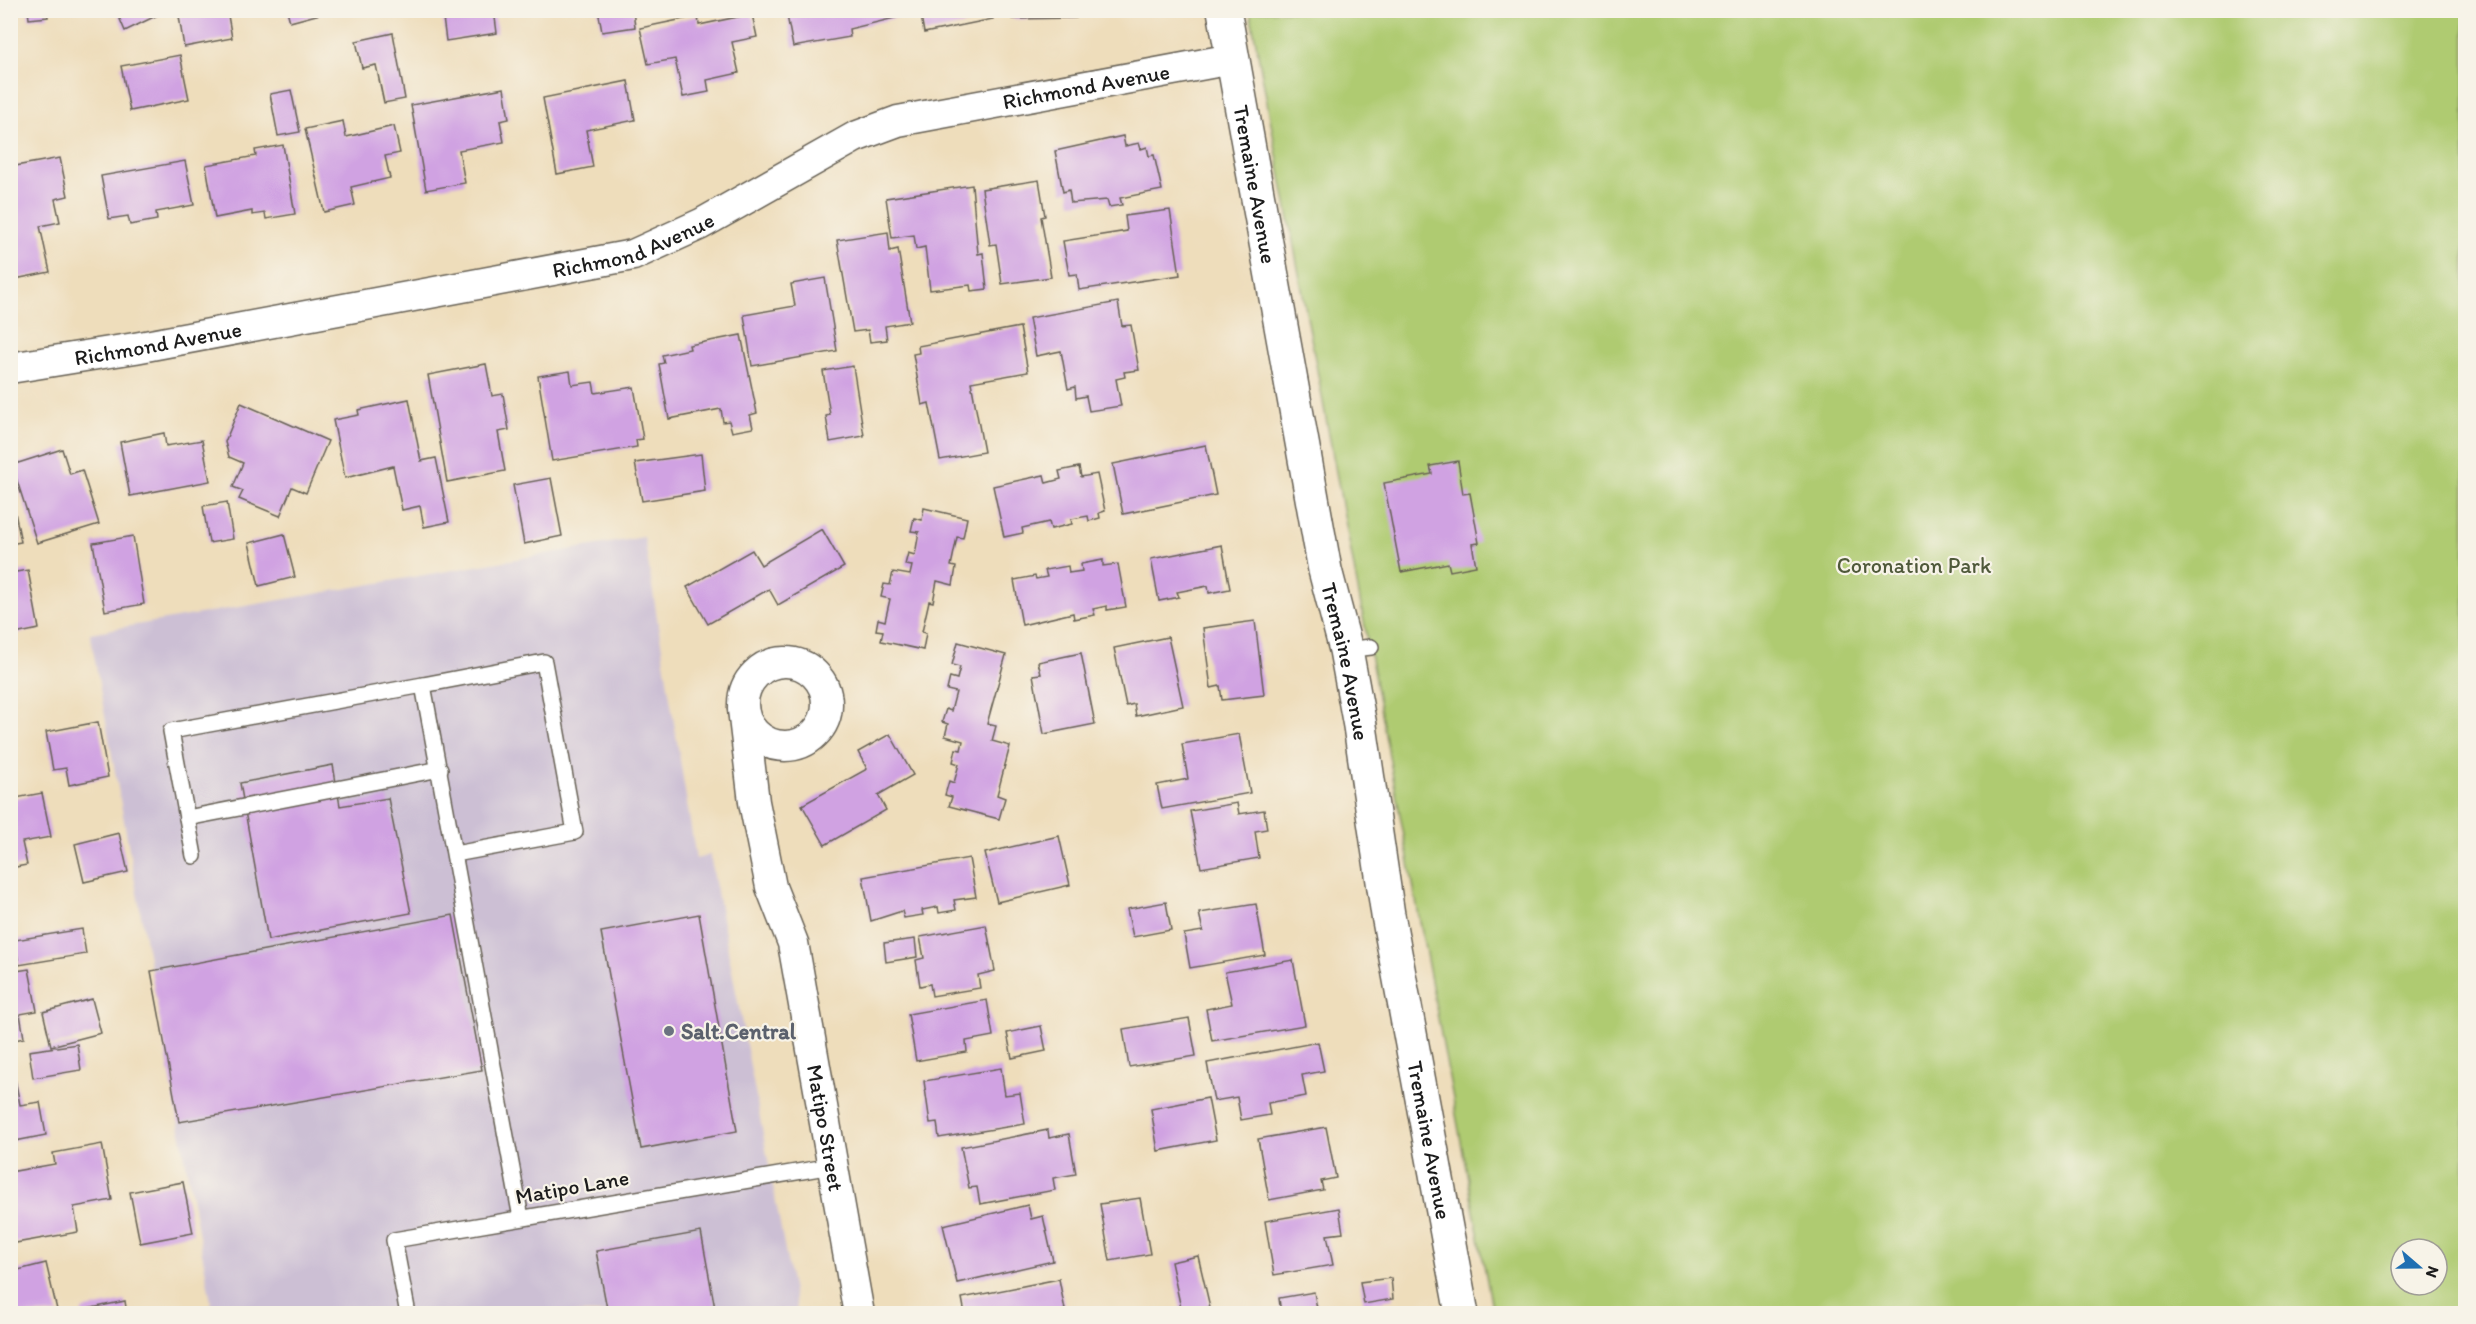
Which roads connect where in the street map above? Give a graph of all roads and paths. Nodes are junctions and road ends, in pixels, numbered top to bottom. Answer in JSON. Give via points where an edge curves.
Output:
{"nodes":[{"id":1,"x":1224,"y":10,"type":"edge"},
{"id":2,"x":1232,"y":59,"type":"junction"},
{"id":3,"x":10,"y":369,"type":"edge"},
{"id":4,"x":423,"y":685,"type":"junction"},
{"id":5,"x":744,"y":709,"type":"junction"},
{"id":6,"x":779,"y":747,"type":"junction"},
{"id":7,"x":440,"y":769,"type":"junction"},
{"id":8,"x":754,"y":802,"type":"junction"},
{"id":9,"x":187,"y":818,"type":"junction"},
{"id":10,"x":455,"y":854,"type":"junction"},
{"id":11,"x":194,"y":856,"type":"dead end"},
{"id":12,"x":832,"y":1166,"type":"junction"},
{"id":13,"x":521,"y":1218,"type":"junction"},
{"id":14,"x":408,"y":1314,"type":"edge"},
{"id":15,"x":859,"y":1314,"type":"edge"},
{"id":16,"x":1462,"y":1314,"type":"edge"}],
"edges":[{"from":1,"to":2,"type":"main road","name":"Tremaine Avenue"},
{"from":2,"to":3,"type":"street","name":"Richmond Avenue","via":[[898,122],[855,137],[701,224],[633,255]]},
{"from":2,"to":16,"type":"main road","name":"Tremaine Avenue","via":[[1325,570],[1359,648],[1360,726],[1388,915]]},
{"from":4,"to":7,"type":"lane"},
{"from":4,"to":9,"type":"lane","via":[[171,731]]},
{"from":4,"to":10,"type":"lane","via":[[544,662],[575,832]]},
{"from":5,"to":6,"type":"street","via":[[755,734]]},
{"from":5,"to":6,"type":"street","name":"Matipo Street","via":[[749,682],[765,668],[784,662],[811,670],[826,693],[825,720],[806,741]]},
{"from":5,"to":8,"type":"street","name":"Matipo Street"},
{"from":6,"to":8,"type":"street","name":"Matipo Street","via":[[759,775]]},
{"from":7,"to":9,"type":"lane"},
{"from":7,"to":10,"type":"lane"},
{"from":8,"to":12,"type":"street","name":"Matipo Street","via":[[771,887],[793,943]]},
{"from":9,"to":11,"type":"lane"},
{"from":10,"to":13,"type":"lane"},
{"from":12,"to":13,"type":"lane","name":"Matipo Lane"},
{"from":12,"to":15,"type":"street","name":"Matipo Street"},
{"from":13,"to":14,"type":"lane","name":"Matipo Lane","via":[[394,1240]]}]}
